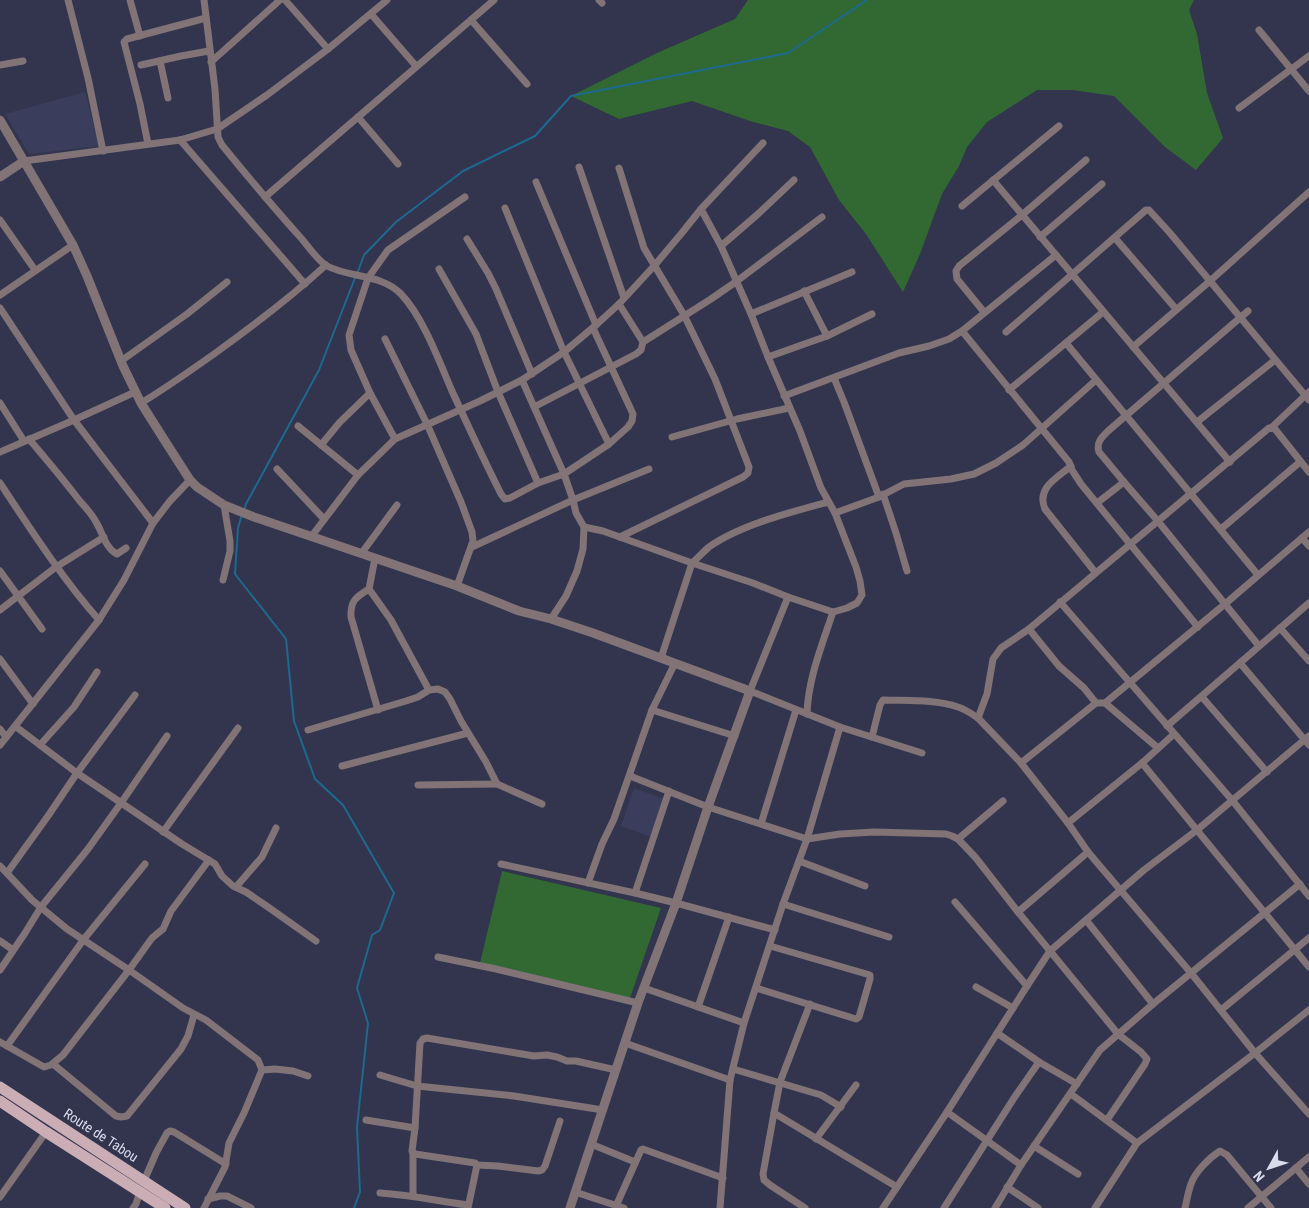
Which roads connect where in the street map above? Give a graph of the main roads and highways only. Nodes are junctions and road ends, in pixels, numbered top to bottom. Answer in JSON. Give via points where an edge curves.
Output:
{"nodes":[{"id":1,"x":0,"y":1087,"type":"edge"},
{"id":2,"x":0,"y":1100,"type":"edge"},
{"id":3,"x":142,"y":1186,"type":"junction"},
{"id":4,"x":165,"y":1208,"type":"edge"},
{"id":5,"x":185,"y":1208,"type":"edge"}],
"edges":[{"from":1,"to":3,"type":"main road","name":"Route de Tabou"},
{"from":2,"to":3,"type":"main road","name":"Route de Tabou","via":[[46,1132]]},
{"from":3,"to":4,"type":"main road","name":"Route de Tabou"},
{"from":3,"to":5,"type":"main road","name":"Route de Tabou"}]}
